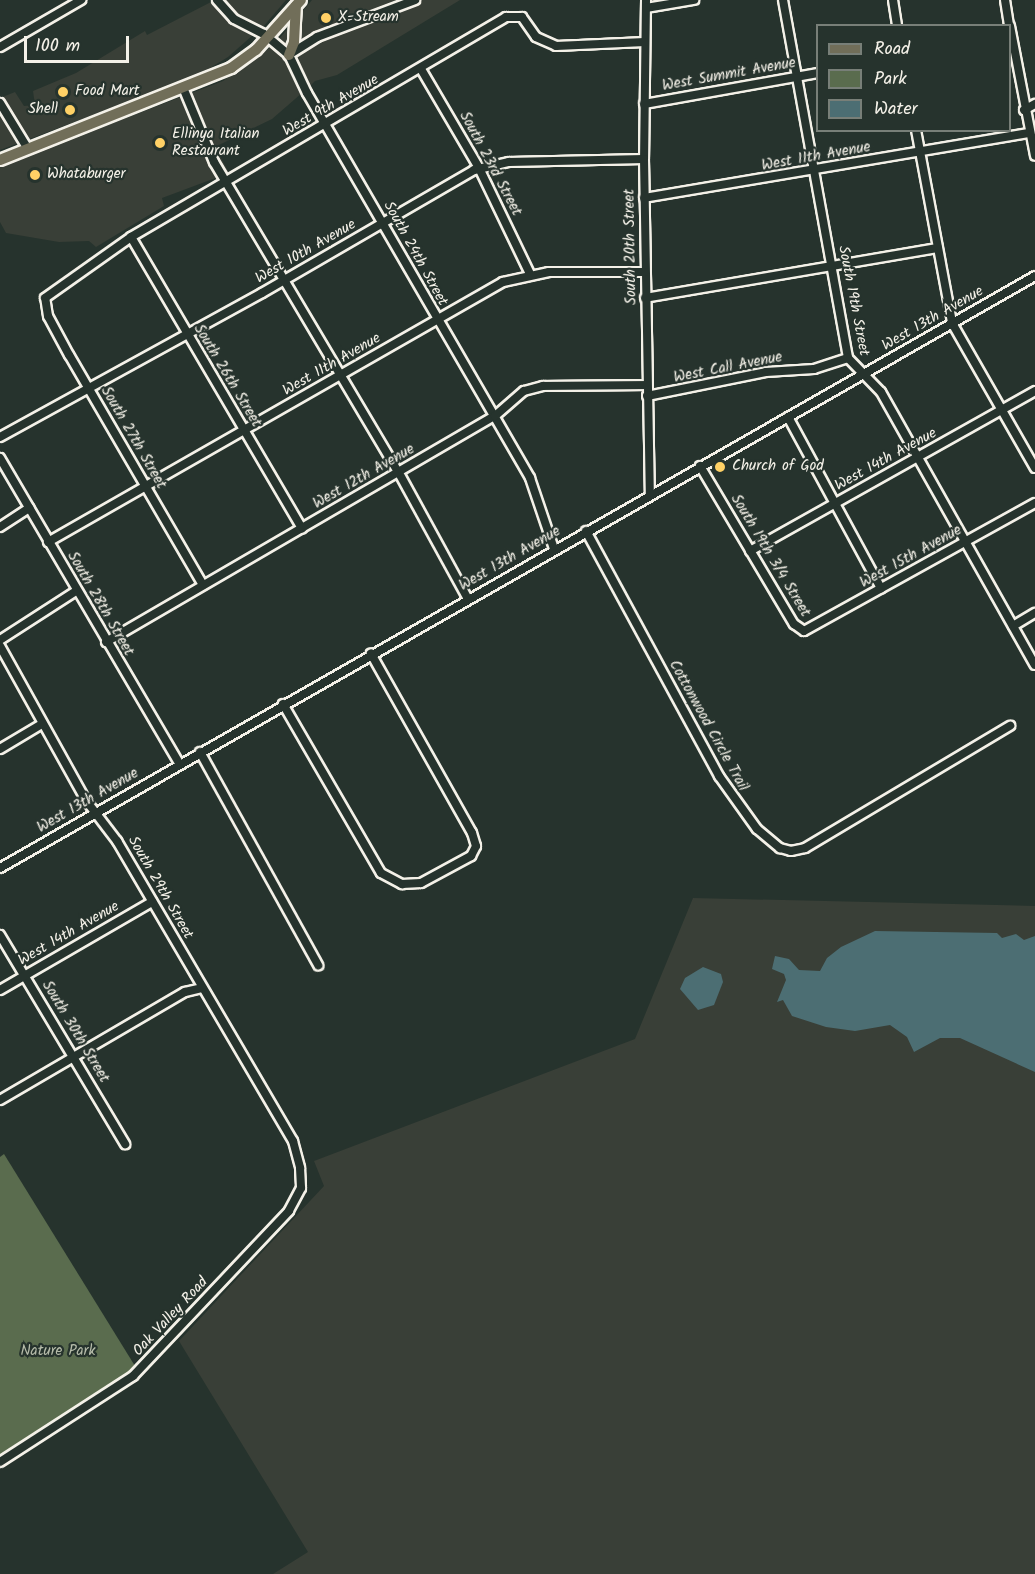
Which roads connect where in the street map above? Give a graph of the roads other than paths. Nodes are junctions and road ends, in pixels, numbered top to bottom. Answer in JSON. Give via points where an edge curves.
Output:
{"nodes":[{"id":1,"x":81,"y":0,"type":"edge"},
{"id":2,"x":217,"y":0,"type":"edge"},
{"id":3,"x":415,"y":0,"type":"edge"},
{"id":4,"x":694,"y":0,"type":"edge"},
{"id":5,"x":783,"y":0,"type":"edge"},
{"id":6,"x":893,"y":0,"type":"edge"},
{"id":7,"x":1005,"y":0,"type":"edge"},
{"id":8,"x":298,"y":3,"type":"edge"},
{"id":9,"x":646,"y":4,"type":"edge"},
{"id":10,"x":897,"y":24,"type":"edge"},
{"id":11,"x":1010,"y":24,"type":"edge"},
{"id":12,"x":268,"y":37,"type":"junction"},
{"id":13,"x":1011,"y":39,"type":"edge"},
{"id":14,"x":645,"y":42,"type":"junction"},
{"id":15,"x":0,"y":47,"type":"edge"},
{"id":16,"x":289,"y":55,"type":"junction"},
{"id":17,"x":421,"y":69,"type":"junction"},
{"id":18,"x":816,"y":72,"type":"edge"},
{"id":19,"x":797,"y":76,"type":"junction"},
{"id":20,"x":184,"y":90,"type":"junction"},
{"id":21,"x":0,"y":103,"type":"edge"},
{"id":22,"x":644,"y":104,"type":"junction"},
{"id":23,"x":1035,"y":104,"type":"edge"},
{"id":24,"x":1024,"y":110,"type":"junction"},
{"id":25,"x":325,"y":124,"type":"junction"},
{"id":26,"x":916,"y":132,"type":"edge"},
{"id":27,"x":1028,"y":133,"type":"junction"},
{"id":28,"x":28,"y":150,"type":"junction"},
{"id":29,"x":920,"y":152,"type":"junction"},
{"id":30,"x":1035,"y":156,"type":"edge"},
{"id":31,"x":644,"y":159,"type":"junction"},
{"id":32,"x":0,"y":160,"type":"edge"},
{"id":33,"x":479,"y":168,"type":"junction"},
{"id":34,"x":813,"y":171,"type":"junction"},
{"id":35,"x":225,"y":181,"type":"junction"},
{"id":36,"x":644,"y":198,"type":"junction"},
{"id":37,"x":382,"y":222,"type":"junction"},
{"id":38,"x":131,"y":237,"type":"junction"},
{"id":39,"x":938,"y":248,"type":"junction"},
{"id":40,"x":831,"y":266,"type":"junction"},
{"id":41,"x":645,"y":272,"type":"junction"},
{"id":42,"x":530,"y":274,"type":"junction"},
{"id":43,"x":1035,"y":276,"type":"edge"},
{"id":44,"x":283,"y":280,"type":"junction"},
{"id":45,"x":645,"y":298,"type":"junction"},
{"id":46,"x":45,"y":303,"type":"joint"},
{"id":47,"x":437,"y":320,"type":"junction"},
{"id":48,"x":952,"y":323,"type":"junction"},
{"id":49,"x":186,"y":335,"type":"junction"},
{"id":50,"x":848,"y":358,"type":"junction"},
{"id":51,"x":862,"y":375,"type":"junction"},
{"id":52,"x":341,"y":376,"type":"junction"},
{"id":53,"x":646,"y":385,"type":"junction"},
{"id":54,"x":88,"y":388,"type":"junction"},
{"id":55,"x":1035,"y":391,"type":"edge"},
{"id":56,"x":647,"y":396,"type":"junction"},
{"id":57,"x":1001,"y":410,"type":"junction"},
{"id":58,"x":495,"y":416,"type":"junction"},
{"id":59,"x":788,"y":417,"type":"junction"},
{"id":60,"x":244,"y":431,"type":"junction"},
{"id":61,"x":0,"y":437,"type":"edge"},
{"id":62,"x":0,"y":458,"type":"edge"},
{"id":63,"x":917,"y":458,"type":"junction"},
{"id":64,"x":700,"y":466,"type":"junction"},
{"id":65,"x":1035,"y":468,"type":"edge"},
{"id":66,"x":399,"y":473,"type":"junction"},
{"id":67,"x":146,"y":487,"type":"junction"},
{"id":68,"x":650,"y":494,"type":"junction"},
{"id":69,"x":1035,"y":503,"type":"edge"},
{"id":70,"x":835,"y":504,"type":"junction"},
{"id":71,"x":29,"y":508,"type":"junction"},
{"id":72,"x":0,"y":527,"type":"edge"},
{"id":73,"x":302,"y":528,"type":"junction"},
{"id":74,"x":586,"y":531,"type":"junction"},
{"id":75,"x":48,"y":542,"type":"junction"},
{"id":76,"x":966,"y":543,"type":"junction"},
{"id":77,"x":554,"y":549,"type":"junction"},
{"id":78,"x":750,"y":551,"type":"junction"},
{"id":79,"x":203,"y":585,"type":"junction"},
{"id":80,"x":881,"y":588,"type":"junction"},
{"id":81,"x":76,"y":591,"type":"junction"},
{"id":82,"x":468,"y":599,"type":"junction"},
{"id":83,"x":1035,"y":613,"type":"edge"},
{"id":84,"x":1012,"y":626,"type":"junction"},
{"id":85,"x":799,"y":629,"type":"joint"},
{"id":86,"x":0,"y":640,"type":"edge"},
{"id":87,"x":106,"y":642,"type":"junction"},
{"id":88,"x":0,"y":646,"type":"edge"},
{"id":89,"x":371,"y":654,"type":"junction"},
{"id":90,"x":1035,"y":665,"type":"edge"},
{"id":91,"x":283,"y":704,"type":"junction"},
{"id":92,"x":42,"y":724,"type":"junction"},
{"id":93,"x":1010,"y":726,"type":"dead end"},
{"id":94,"x":0,"y":749,"type":"edge"},
{"id":95,"x":200,"y":752,"type":"junction"},
{"id":96,"x":179,"y":763,"type":"junction"},
{"id":97,"x":96,"y":812,"type":"junction"},
{"id":98,"x":0,"y":868,"type":"edge"},
{"id":99,"x":152,"y":902,"type":"junction"},
{"id":100,"x":0,"y":935,"type":"edge"},
{"id":101,"x":318,"y":965,"type":"dead end"},
{"id":102,"x":24,"y":976,"type":"junction"},
{"id":103,"x":202,"y":988,"type":"junction"},
{"id":104,"x":0,"y":990,"type":"edge"},
{"id":105,"x":74,"y":1057,"type":"junction"},
{"id":106,"x":0,"y":1100,"type":"edge"},
{"id":107,"x":125,"y":1144,"type":"dead end"},
{"id":108,"x":294,"y":1146,"type":"joint"},
{"id":109,"x":0,"y":1462,"type":"edge"}],
"edges":[{"from":1,"to":15,"type":"street"},
{"from":2,"to":12,"type":"street","name":"South 24th Street","via":[[234,19]]},
{"from":3,"to":16,"type":"street","via":[[317,37]]},
{"from":4,"to":9,"type":"street"},
{"from":5,"to":19,"type":"street","name":"South 19th Street"},
{"from":6,"to":10,"type":"street"},
{"from":7,"to":11,"type":"street"},
{"from":8,"to":12,"type":"main road"},
{"from":8,"to":16,"type":"main road"},
{"from":9,"to":14,"type":"street","name":"South 20th Street"},
{"from":12,"to":16,"type":"street","name":"South 24th Street"},
{"from":12,"to":20,"type":"main road","via":[[231,68]]},
{"from":13,"to":24,"type":"street"},
{"from":14,"to":17,"type":"street","name":"West 9th Avenue","via":[[548,44],[517,14]]},
{"from":14,"to":22,"type":"street","name":"South 20th Street"},
{"from":16,"to":25,"type":"street","name":"South 24th Street"},
{"from":17,"to":25,"type":"street","name":"West 9th Avenue"},
{"from":17,"to":33,"type":"street","name":"South 23rd Street"},
{"from":18,"to":19,"type":"street","name":"West Summit Avenue"},
{"from":19,"to":22,"type":"street","name":"West Summit Avenue"},
{"from":19,"to":34,"type":"street","name":"South 19th Street"},
{"from":20,"to":28,"type":"main road"},
{"from":20,"to":35,"type":"street","via":[[201,137]]},
{"from":21,"to":28,"type":"street"},
{"from":22,"to":31,"type":"street","name":"South 20th Street"},
{"from":23,"to":24,"type":"street"},
{"from":24,"to":27,"type":"street"},
{"from":25,"to":35,"type":"street","name":"West 9th Avenue"},
{"from":25,"to":37,"type":"street","name":"South 24th Street"},
{"from":26,"to":29,"type":"street"},
{"from":27,"to":29,"type":"street","name":"West 11th Avenue"},
{"from":27,"to":30,"type":"street"},
{"from":28,"to":32,"type":"main road"},
{"from":29,"to":34,"type":"street","name":"West 11th Avenue"},
{"from":29,"to":39,"type":"street"},
{"from":31,"to":33,"type":"street","name":"West 10th Avenue","via":[[509,162]]},
{"from":31,"to":36,"type":"street","name":"South 20th Street"},
{"from":33,"to":37,"type":"street","name":"West 10th Avenue"},
{"from":33,"to":42,"type":"street","name":"South 23rd Street"},
{"from":34,"to":36,"type":"street","name":"West 11th Avenue"},
{"from":34,"to":40,"type":"street","name":"South 19th Street"},
{"from":35,"to":38,"type":"street","name":"West 9th Avenue"},
{"from":35,"to":44,"type":"street"},
{"from":36,"to":41,"type":"street","name":"South 20th Street"},
{"from":37,"to":44,"type":"street","name":"West 10th Avenue"},
{"from":37,"to":47,"type":"street","name":"South 24th Street"},
{"from":38,"to":46,"type":"street","name":"West 9th Avenue","via":[[56,287]]},
{"from":38,"to":49,"type":"street","name":"South 26th Street"},
{"from":39,"to":40,"type":"street"},
{"from":39,"to":48,"type":"street"},
{"from":40,"to":45,"type":"street"},
{"from":40,"to":50,"type":"street","name":"South 19th Street"},
{"from":41,"to":42,"type":"street","name":"West 11th Avenue"},
{"from":41,"to":45,"type":"street","name":"South 20th Street"},
{"from":42,"to":47,"type":"street","name":"West 11th Avenue","via":[[503,282]]},
{"from":43,"to":48,"type":"street","name":"West 13th Avenue"},
{"from":44,"to":49,"type":"street","name":"West 10th Avenue"},
{"from":44,"to":52,"type":"street"},
{"from":45,"to":53,"type":"street","name":"South 20th Street"},
{"from":46,"to":54,"type":"street","name":"South 27th Street","via":[[48,316]]},
{"from":47,"to":52,"type":"street","name":"West 11th Avenue"},
{"from":47,"to":58,"type":"street","name":"South 24th Street"},
{"from":48,"to":51,"type":"street","name":"West 13th Avenue"},
{"from":48,"to":57,"type":"street"},
{"from":49,"to":54,"type":"street","name":"West 10th Avenue"},
{"from":49,"to":60,"type":"street","name":"South 26th Street"},
{"from":50,"to":51,"type":"street","name":"South 19th Street"},
{"from":50,"to":56,"type":"street","name":"West Call Avenue","via":[[814,369],[766,372]]},
{"from":51,"to":59,"type":"street","name":"West 13th Avenue"},
{"from":51,"to":63,"type":"street","name":"South 19th Street","via":[[881,392]]},
{"from":52,"to":60,"type":"street","name":"West 11th Avenue"},
{"from":52,"to":66,"type":"street"},
{"from":53,"to":56,"type":"street","name":"South 20th Street"},
{"from":53,"to":58,"type":"street","name":"West 12th Avenue","via":[[534,387]]},
{"from":54,"to":61,"type":"street","name":"West 10th Avenue"},
{"from":54,"to":67,"type":"street","name":"South 27th Street"},
{"from":55,"to":57,"type":"street","name":"West 14th Avenue"},
{"from":56,"to":68,"type":"street","name":"South 20th Street"},
{"from":57,"to":63,"type":"street","name":"West 14th Avenue"},
{"from":57,"to":65,"type":"street"},
{"from":58,"to":66,"type":"street","name":"West 12th Avenue"},
{"from":58,"to":77,"type":"street","name":"South 24th Street","via":[[537,494]]},
{"from":59,"to":64,"type":"street","name":"West 13th Avenue"},
{"from":59,"to":70,"type":"street"},
{"from":60,"to":67,"type":"street","name":"West 11th Avenue"},
{"from":60,"to":73,"type":"street","name":"South 26th Street"},
{"from":62,"to":71,"type":"street","name":"South 28th Street"},
{"from":63,"to":70,"type":"street","name":"West 14th Avenue"},
{"from":63,"to":76,"type":"street","name":"South 19th Street"},
{"from":64,"to":68,"type":"street","name":"West 13th Avenue"},
{"from":64,"to":78,"type":"street","name":"South 19th 3/4 Street"},
{"from":66,"to":73,"type":"street","name":"West 12th Avenue"},
{"from":66,"to":82,"type":"street"},
{"from":67,"to":75,"type":"street","name":"West 11th Avenue"},
{"from":67,"to":79,"type":"street","name":"South 27th Street"},
{"from":68,"to":74,"type":"street","name":"West 13th Avenue"},
{"from":69,"to":76,"type":"street","name":"West 15th Avenue"},
{"from":70,"to":78,"type":"street","name":"West 14th Avenue"},
{"from":70,"to":80,"type":"street"},
{"from":71,"to":72,"type":"street"},
{"from":71,"to":75,"type":"street","name":"South 28th Street"},
{"from":73,"to":79,"type":"street","name":"West 12th Avenue"},
{"from":74,"to":77,"type":"street","name":"West 13th Avenue"},
{"from":74,"to":93,"type":"street","name":"Cottonwood Circle Trail","via":[[718,776],[757,829],[780,848],[805,848]]},
{"from":75,"to":81,"type":"street","name":"South 28th Street"},
{"from":76,"to":80,"type":"street","name":"West 15th Avenue"},
{"from":76,"to":84,"type":"street","name":"South 19th Street"},
{"from":77,"to":82,"type":"street","name":"West 13th Avenue"},
{"from":78,"to":85,"type":"street","name":"South 19th 3/4 Street"},
{"from":79,"to":87,"type":"street","name":"West 12th Avenue"},
{"from":80,"to":85,"type":"street","name":"West 15th Avenue","via":[[808,630]]},
{"from":81,"to":86,"type":"street"},
{"from":81,"to":87,"type":"street","name":"South 28th Street"},
{"from":82,"to":89,"type":"street","name":"West 13th Avenue"},
{"from":83,"to":84,"type":"street"},
{"from":84,"to":90,"type":"street","name":"South 19th Street"},
{"from":87,"to":96,"type":"street","name":"South 28th Street"},
{"from":88,"to":92,"type":"street","name":"South 29th Street"},
{"from":89,"to":91,"type":"street","name":"West 13th Avenue"},
{"from":89,"to":91,"type":"street","via":[[472,833],[475,852],[421,883],[392,880],[375,866]]},
{"from":91,"to":95,"type":"street","name":"West 13th Avenue"},
{"from":92,"to":94,"type":"street"},
{"from":92,"to":97,"type":"street","name":"South 29th Street"},
{"from":95,"to":96,"type":"street","name":"West 13th Avenue"},
{"from":95,"to":101,"type":"street"},
{"from":96,"to":97,"type":"street","name":"West 13th Avenue"},
{"from":97,"to":98,"type":"street","name":"West 13th Avenue"},
{"from":97,"to":99,"type":"street","name":"South 29th Street"},
{"from":99,"to":102,"type":"street","name":"West 14th Avenue"},
{"from":99,"to":103,"type":"street","name":"South 29th Street"},
{"from":100,"to":102,"type":"street","name":"South 30th Street"},
{"from":102,"to":104,"type":"street","name":"West 14th Avenue"},
{"from":102,"to":105,"type":"street","name":"South 30th Street"},
{"from":103,"to":105,"type":"street","via":[[185,992]]},
{"from":103,"to":108,"type":"street","name":"South 29th Street"},
{"from":105,"to":106,"type":"street"},
{"from":105,"to":107,"type":"street","name":"South 30th Street"},
{"from":108,"to":109,"type":"street","name":"Oak Valley Road","via":[[301,1188],[289,1211],[133,1376]]}]}
